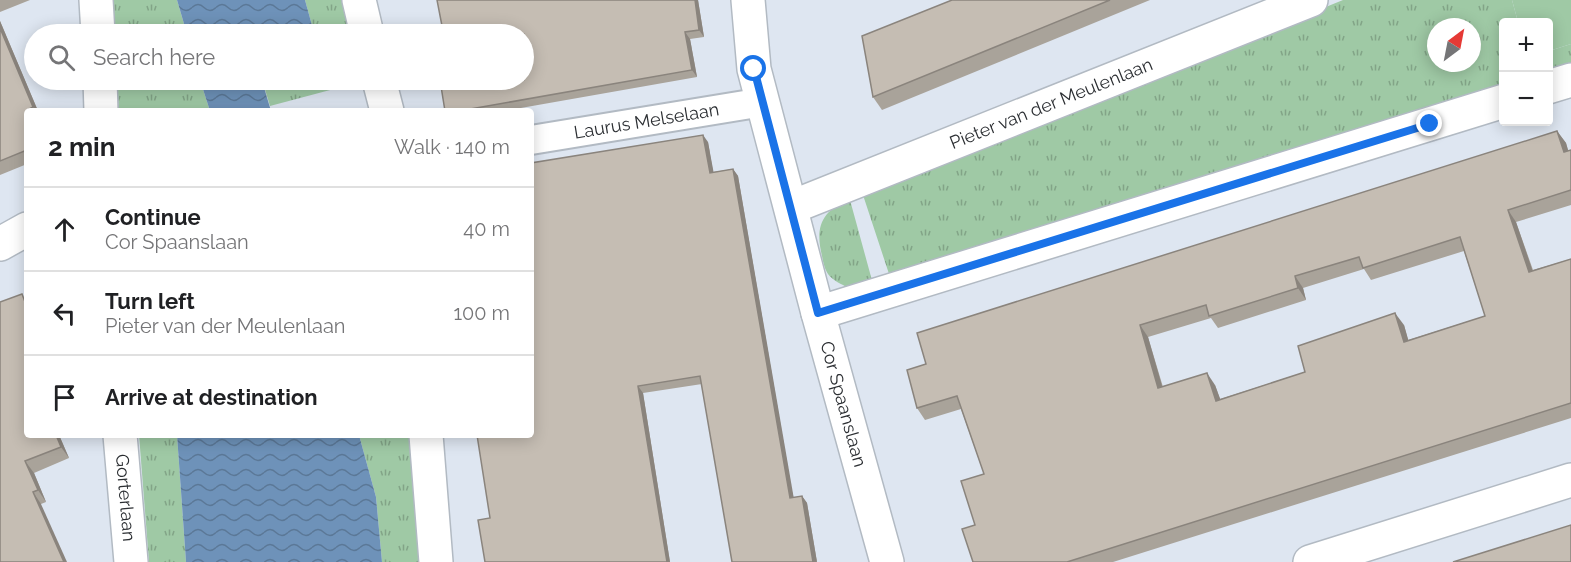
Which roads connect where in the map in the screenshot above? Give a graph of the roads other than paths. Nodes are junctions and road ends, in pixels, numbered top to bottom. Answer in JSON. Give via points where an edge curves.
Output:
{"nodes":[{"id":1,"x":96,"y":0,"type":"edge"},
{"id":2,"x":359,"y":0,"type":"edge"},
{"id":3,"x":748,"y":0,"type":"edge"},
{"id":4,"x":1311,"y":0,"type":"edge"},
{"id":5,"x":97,"y":24,"type":"edge"},
{"id":6,"x":365,"y":24,"type":"edge"},
{"id":7,"x":1571,"y":80,"type":"edge"},
{"id":8,"x":1553,"y":85,"type":"edge"},
{"id":9,"x":100,"y":90,"type":"edge"},
{"id":10,"x":382,"y":90,"type":"edge"},
{"id":11,"x":763,"y":102,"type":"junction"},
{"id":12,"x":1499,"y":102,"type":"edge"},
{"id":13,"x":101,"y":108,"type":"edge"},
{"id":14,"x":386,"y":108,"type":"edge"},
{"id":15,"x":534,"y":140,"type":"edge"},
{"id":16,"x":792,"y":207,"type":"junction"},
{"id":17,"x":24,"y":231,"type":"edge"},
{"id":18,"x":0,"y":244,"type":"edge"},
{"id":19,"x":818,"y":313,"type":"junction"},
{"id":20,"x":120,"y":438,"type":"edge"},
{"id":21,"x":426,"y":438,"type":"edge"},
{"id":22,"x":1571,"y":480,"type":"edge"},
{"id":23,"x":130,"y":562,"type":"edge"},
{"id":24,"x":436,"y":562,"type":"edge"},
{"id":25,"x":887,"y":562,"type":"edge"},
{"id":26,"x":1310,"y":562,"type":"edge"}],
"edges":[{"from":1,"to":5,"type":"street"},
{"from":2,"to":6,"type":"street"},
{"from":3,"to":11,"type":"street","name":"Cor Spaanslaan","via":[[754,69]]},
{"from":4,"to":16,"type":"street","name":"Pieter van der Meulenlaan"},
{"from":7,"to":8,"type":"street"},
{"from":9,"to":13,"type":"street"},
{"from":10,"to":14,"type":"street"},
{"from":11,"to":15,"type":"street","name":"Laurus Melselaan"},
{"from":11,"to":16,"type":"street","name":"Cor Spaanslaan"},
{"from":12,"to":19,"type":"street"},
{"from":16,"to":19,"type":"street","name":"Cor Spaanslaan"},
{"from":17,"to":18,"type":"street"},
{"from":19,"to":25,"type":"street","name":"Cor Spaanslaan"},
{"from":20,"to":23,"type":"street","name":"Gorterlaan"},
{"from":21,"to":24,"type":"street"},
{"from":22,"to":26,"type":"street"}]}
